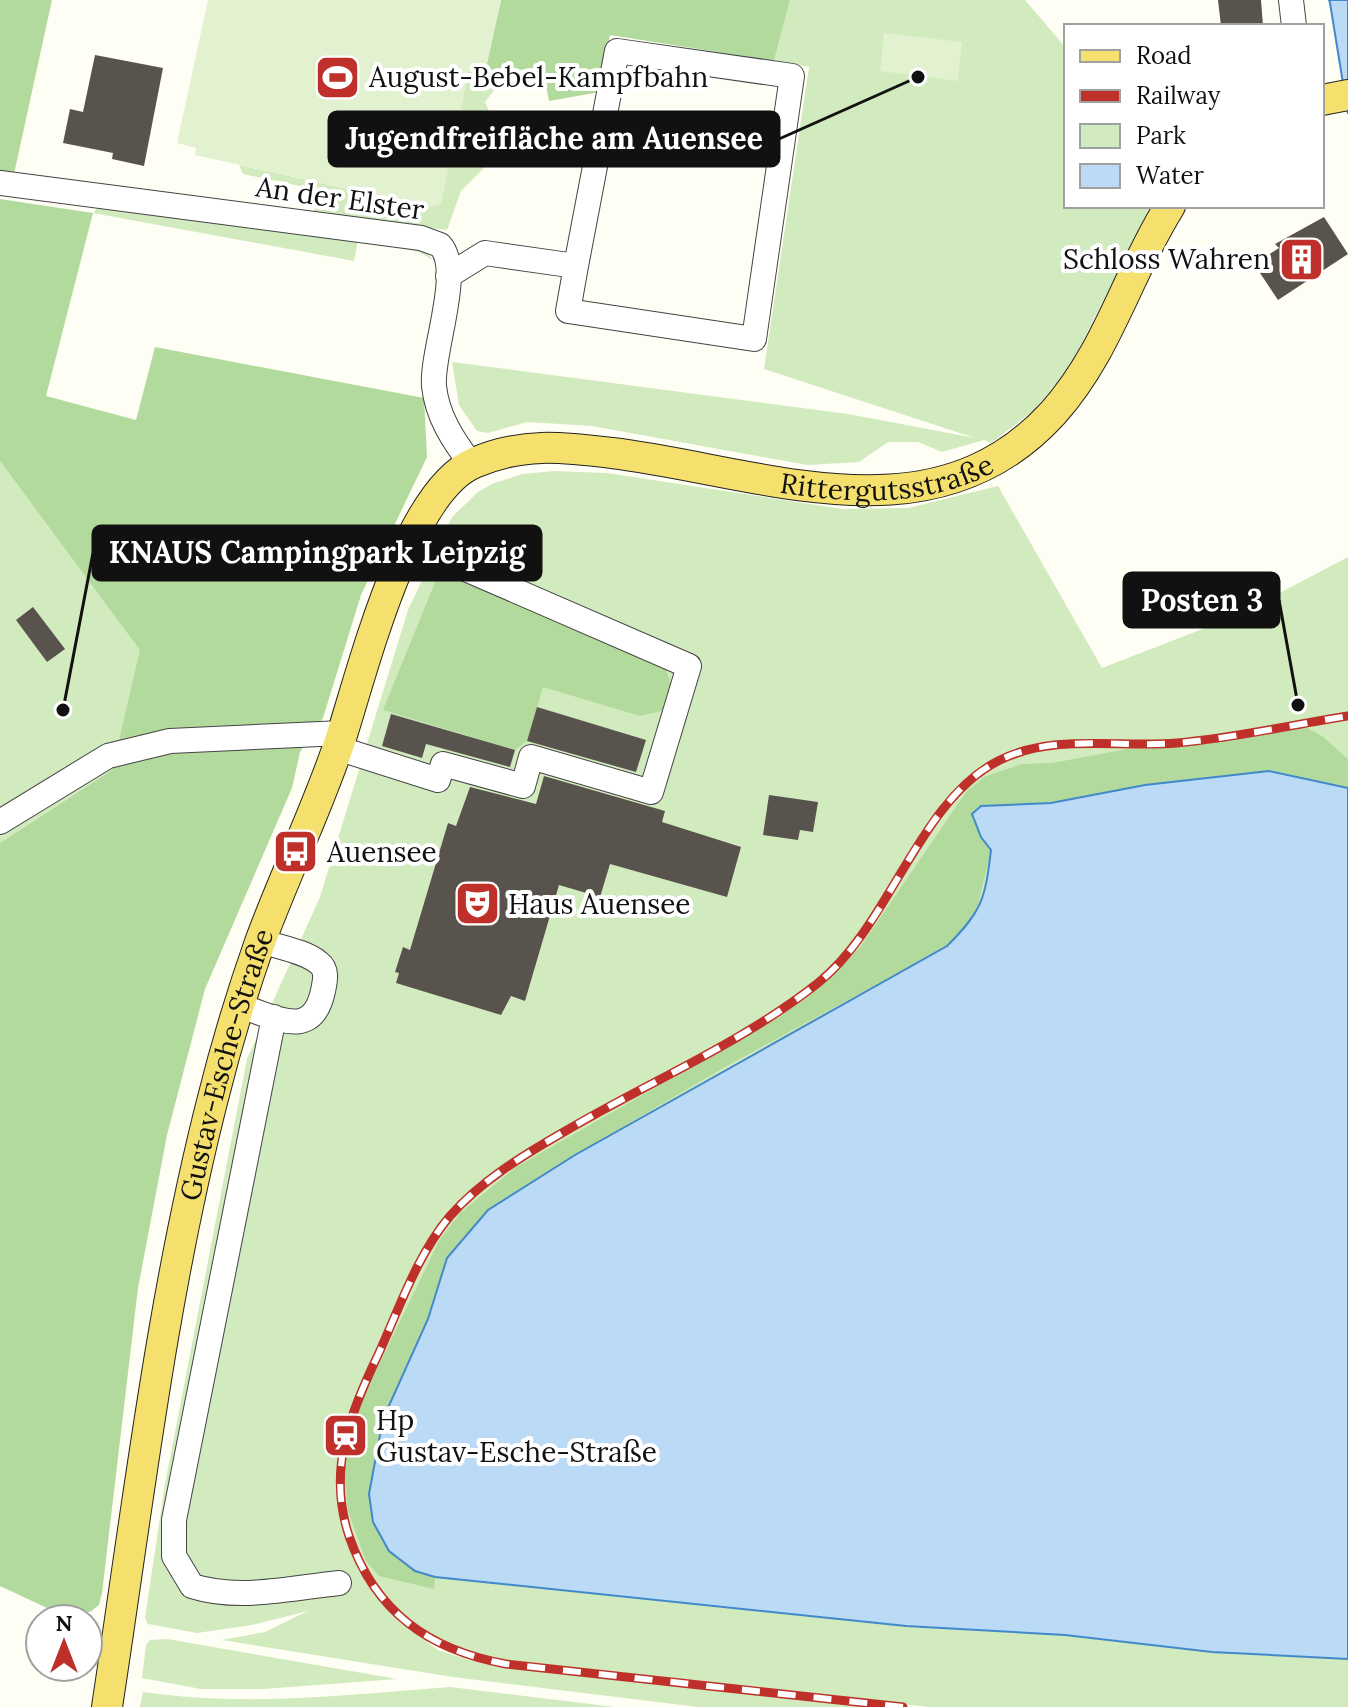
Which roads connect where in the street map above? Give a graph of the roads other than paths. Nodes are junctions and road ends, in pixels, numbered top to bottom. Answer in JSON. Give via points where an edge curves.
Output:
{"nodes":[{"id":1,"x":1291,"y":0,"type":"edge"},
{"id":2,"x":1294,"y":24,"type":"edge"},
{"id":3,"x":0,"y":183,"type":"edge"},
{"id":4,"x":1169,"y":208,"type":"edge"},
{"id":5,"x":576,"y":266,"type":"junction"},
{"id":6,"x":448,"y":276,"type":"junction"},
{"id":7,"x":471,"y":464,"type":"junction"},
{"id":8,"x":414,"y":533,"type":"junction"},
{"id":9,"x":339,"y":741,"type":"junction"},
{"id":10,"x":0,"y":822,"type":"edge"},
{"id":11,"x":261,"y":941,"type":"junction"},
{"id":12,"x":239,"y":1006,"type":"junction"},
{"id":13,"x":274,"y":1017,"type":"junction"},
{"id":14,"x":339,"y":1583,"type":"dead end"},
{"id":15,"x":107,"y":1707,"type":"edge"}],
"edges":[{"from":1,"to":2,"type":"street"},
{"from":3,"to":6,"type":"street","name":"An der Elster","via":[[421,238],[446,251]]},
{"from":4,"to":7,"type":"main road","name":"Rittergutsstraße","via":[[1078,382],[1020,444],[951,478],[885,491],[811,488],[645,457],[543,445]]},
{"from":5,"to":5,"type":"street","via":[[568,311],[754,339],[792,76],[617,51]]},
{"from":5,"to":6,"type":"street","via":[[485,253]]},
{"from":6,"to":7,"type":"street","via":[[434,385],[447,433]]},
{"from":7,"to":8,"type":"main road","name":"Gustav-Esche-Straße","via":[[442,488]]},
{"from":8,"to":9,"type":"main road","name":"Gustav-Esche-Straße","via":[[384,603]]},
{"from":8,"to":9,"type":"street","via":[[461,567],[689,666],[651,792],[531,757],[523,786],[443,764],[438,780]]},
{"from":9,"to":10,"type":"street","via":[[170,741],[108,756]]},
{"from":9,"to":11,"type":"main road","name":"Gustav-Esche-Straße"},
{"from":11,"to":12,"type":"main road","name":"Gustav-Esche-Straße"},
{"from":11,"to":13,"type":"street","via":[[324,968],[322,997],[309,1021]]},
{"from":12,"to":13,"type":"street"},
{"from":12,"to":15,"type":"main road","name":"Gustav-Esche-Straße","via":[[188,1212]]},
{"from":13,"to":14,"type":"street","via":[[202,1367],[174,1520],[174,1556],[192,1586],[207,1591]]}]}
